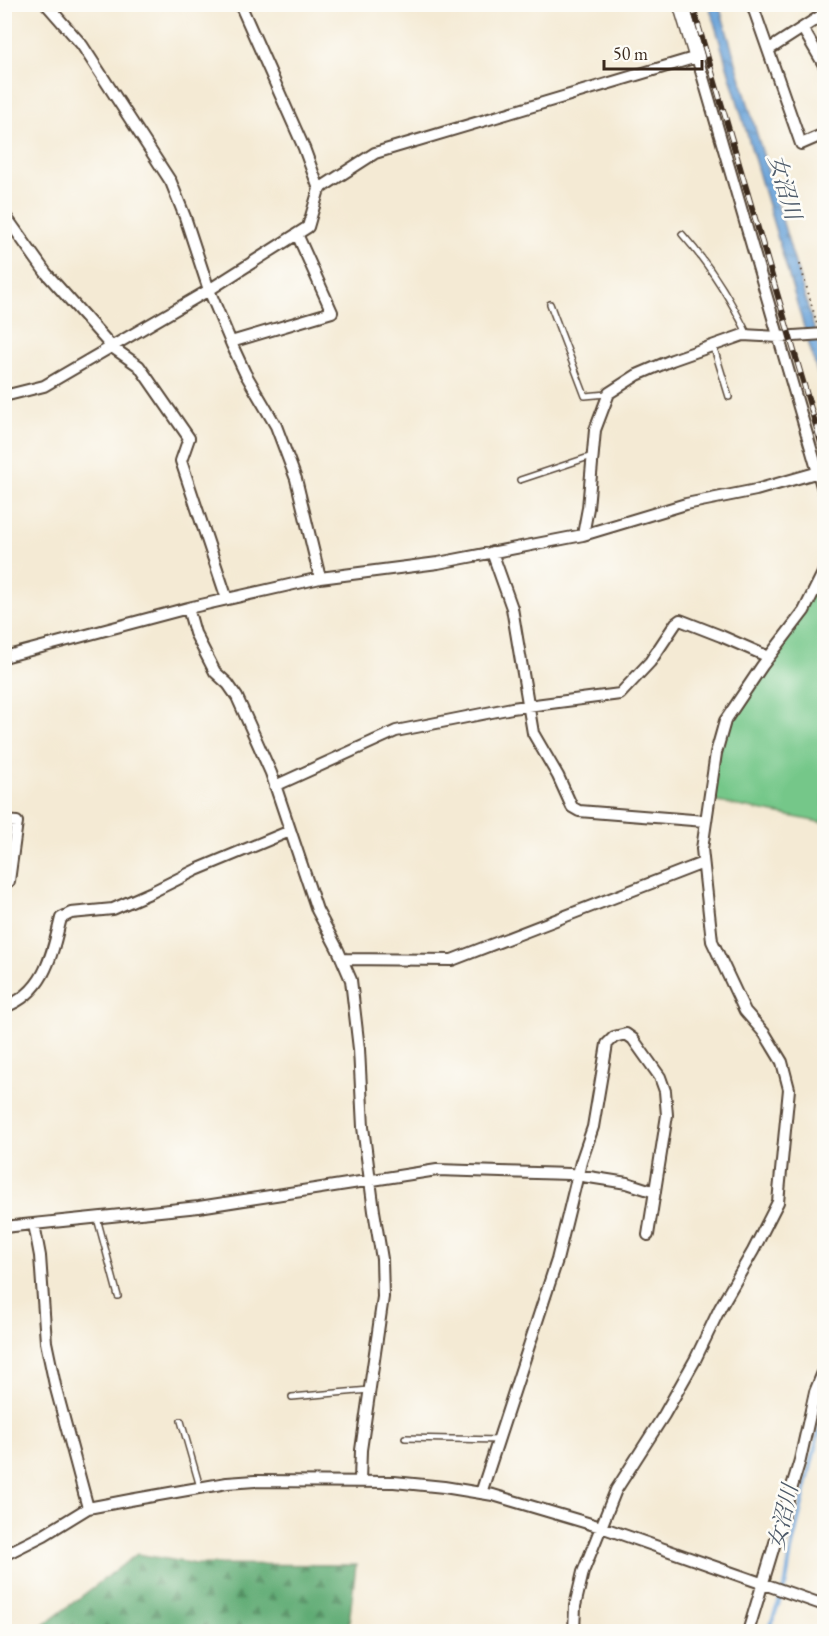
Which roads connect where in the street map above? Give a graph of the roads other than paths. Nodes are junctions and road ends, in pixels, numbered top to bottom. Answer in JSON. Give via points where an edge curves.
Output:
{"nodes":[{"id":1,"x":46,"y":4,"type":"edge"},
{"id":2,"x":240,"y":4,"type":"edge"},
{"id":3,"x":681,"y":4,"type":"edge"},
{"id":4,"x":752,"y":4,"type":"edge"},
{"id":5,"x":825,"y":14,"type":"edge"},
{"id":6,"x":803,"y":29,"type":"junction"},
{"id":7,"x":768,"y":50,"type":"junction"},
{"id":8,"x":697,"y":57,"type":"junction"},
{"id":9,"x":825,"y":65,"type":"edge"},
{"id":10,"x":825,"y":134,"type":"edge"},
{"id":11,"x":319,"y":189,"type":"junction"},
{"id":12,"x":4,"y":214,"type":"edge"},
{"id":13,"x":297,"y":234,"type":"junction"},
{"id":14,"x":682,"y":234,"type":"dead end"},
{"id":15,"x":210,"y":290,"type":"junction"},
{"id":16,"x":550,"y":304,"type":"dead end"},
{"id":17,"x":822,"y":334,"type":"edge"},
{"id":18,"x":748,"y":335,"type":"junction"},
{"id":19,"x":779,"y":337,"type":"junction"},
{"id":20,"x":231,"y":342,"type":"junction"},
{"id":21,"x":713,"y":345,"type":"junction"},
{"id":22,"x":112,"y":347,"type":"junction"},
{"id":23,"x":609,"y":393,"type":"junction"},
{"id":24,"x":4,"y":396,"type":"edge"},
{"id":25,"x":729,"y":397,"type":"dead end"},
{"id":26,"x":594,"y":456,"type":"junction"},
{"id":27,"x":819,"y":472,"type":"junction"},
{"id":28,"x":520,"y":480,"type":"dead end"},
{"id":29,"x":825,"y":493,"type":"edge"},
{"id":30,"x":583,"y":535,"type":"junction"},
{"id":31,"x":492,"y":552,"type":"junction"},
{"id":32,"x":825,"y":571,"type":"edge"},
{"id":33,"x":320,"y":578,"type":"junction"},
{"id":34,"x":227,"y":599,"type":"junction"},
{"id":35,"x":188,"y":608,"type":"junction"},
{"id":36,"x":4,"y":657,"type":"edge"},
{"id":37,"x":769,"y":657,"type":"junction"},
{"id":38,"x":528,"y":706,"type":"junction"},
{"id":39,"x":275,"y":786,"type":"junction"},
{"id":40,"x":4,"y":821,"type":"edge"},
{"id":41,"x":705,"y":821,"type":"junction"},
{"id":42,"x":290,"y":831,"type":"junction"},
{"id":43,"x":703,"y":863,"type":"junction"},
{"id":44,"x":4,"y":881,"type":"edge"},
{"id":45,"x":342,"y":959,"type":"junction"},
{"id":46,"x":4,"y":1007,"type":"edge"},
{"id":47,"x":577,"y":1176,"type":"junction"},
{"id":48,"x":370,"y":1180,"type":"junction"},
{"id":49,"x":655,"y":1192,"type":"junction"},
{"id":50,"x":97,"y":1218,"type":"junction"},
{"id":51,"x":34,"y":1224,"type":"junction"},
{"id":52,"x":4,"y":1227,"type":"edge"},
{"id":53,"x":648,"y":1235,"type":"dead end"},
{"id":54,"x":118,"y":1296,"type":"dead end"},
{"id":55,"x":825,"y":1370,"type":"edge"},
{"id":56,"x":369,"y":1390,"type":"junction"},
{"id":57,"x":292,"y":1397,"type":"dead end"},
{"id":58,"x":181,"y":1421,"type":"dead end"},
{"id":59,"x":405,"y":1438,"type":"dead end"},
{"id":60,"x":499,"y":1440,"type":"junction"},
{"id":61,"x":360,"y":1481,"type":"junction"},
{"id":62,"x":200,"y":1489,"type":"junction"},
{"id":63,"x":481,"y":1493,"type":"junction"},
{"id":64,"x":88,"y":1508,"type":"junction"},
{"id":65,"x":601,"y":1527,"type":"junction"},
{"id":66,"x":4,"y":1555,"type":"edge"},
{"id":67,"x":768,"y":1586,"type":"junction"},
{"id":68,"x":825,"y":1605,"type":"edge"},
{"id":69,"x":574,"y":1632,"type":"edge"},
{"id":70,"x":748,"y":1632,"type":"edge"}],
"edges":[{"from":1,"to":15,"type":"street","via":[[82,45],[171,182]]},
{"from":2,"to":11,"type":"street"},
{"from":3,"to":8,"type":"street"},
{"from":4,"to":7,"type":"street"},
{"from":5,"to":6,"type":"street"},
{"from":6,"to":7,"type":"street"},
{"from":6,"to":9,"type":"street"},
{"from":7,"to":10,"type":"street","via":[[801,144]]},
{"from":8,"to":11,"type":"street","via":[[375,153]]},
{"from":8,"to":19,"type":"street"},
{"from":11,"to":13,"type":"street","via":[[309,227]]},
{"from":12,"to":22,"type":"street","via":[[46,273]]},
{"from":13,"to":15,"type":"street"},
{"from":13,"to":20,"type":"street","via":[[332,312]]},
{"from":14,"to":18,"type":"lane","via":[[701,255]]},
{"from":15,"to":20,"type":"street"},
{"from":15,"to":22,"type":"street"},
{"from":16,"to":23,"type":"lane","via":[[585,396]]},
{"from":17,"to":19,"type":"street"},
{"from":18,"to":19,"type":"street"},
{"from":18,"to":21,"type":"street"},
{"from":19,"to":27,"type":"street"},
{"from":20,"to":33,"type":"street","via":[[280,436],[296,479]]},
{"from":21,"to":23,"type":"street","via":[[637,375]]},
{"from":21,"to":25,"type":"lane"},
{"from":22,"to":24,"type":"street","via":[[44,386]]},
{"from":22,"to":34,"type":"street","via":[[139,366],[189,438],[181,461]]},
{"from":23,"to":26,"type":"street","via":[[595,430]]},
{"from":26,"to":28,"type":"lane"},
{"from":26,"to":30,"type":"street"},
{"from":27,"to":29,"type":"street"},
{"from":27,"to":30,"type":"street","via":[[686,504]]},
{"from":30,"to":31,"type":"street"},
{"from":31,"to":33,"type":"street"},
{"from":31,"to":38,"type":"street","via":[[512,608]]},
{"from":32,"to":37,"type":"street","via":[[804,611]]},
{"from":33,"to":34,"type":"street"},
{"from":34,"to":35,"type":"street"},
{"from":35,"to":36,"type":"street"},
{"from":35,"to":39,"type":"street","via":[[195,633],[215,672],[237,697]]},
{"from":37,"to":38,"type":"street","via":[[680,620],[650,662],[620,694]]},
{"from":37,"to":41,"type":"street","via":[[725,721]]},
{"from":38,"to":39,"type":"street","via":[[396,731]]},
{"from":38,"to":41,"type":"street","via":[[533,733],[572,807],[579,811]]},
{"from":39,"to":42,"type":"street"},
{"from":40,"to":44,"type":"street","via":[[16,822],[9,881]]},
{"from":41,"to":43,"type":"street"},
{"from":42,"to":45,"type":"street","via":[[317,910]]},
{"from":42,"to":46,"type":"street","via":[[112,909],[71,913],[62,918],[43,978],[26,995]]},
{"from":43,"to":45,"type":"street","via":[[452,960]]},
{"from":43,"to":65,"type":"street","via":[[712,941],[745,1011],[782,1062],[789,1089],[778,1202],[695,1360],[616,1490]]},
{"from":45,"to":48,"type":"street","via":[[351,980],[356,1013]]},
{"from":47,"to":48,"type":"street","via":[[437,1170]]},
{"from":47,"to":49,"type":"street","via":[[627,1183]]},
{"from":47,"to":49,"type":"street","via":[[593,1127],[607,1044],[626,1034],[655,1069],[665,1091],[667,1115]]},
{"from":47,"to":60,"type":"street","via":[[557,1260]]},
{"from":48,"to":50,"type":"street","via":[[199,1207]]},
{"from":48,"to":56,"type":"street","via":[[382,1259],[383,1297]]},
{"from":49,"to":53,"type":"street"},
{"from":50,"to":51,"type":"street"},
{"from":50,"to":54,"type":"lane"},
{"from":51,"to":52,"type":"street"},
{"from":51,"to":64,"type":"street","via":[[46,1342]]},
{"from":55,"to":67,"type":"street","via":[[815,1392]]},
{"from":56,"to":57,"type":"lane"},
{"from":56,"to":61,"type":"street"},
{"from":58,"to":62,"type":"lane"},
{"from":59,"to":60,"type":"lane"},
{"from":60,"to":63,"type":"street"},
{"from":61,"to":62,"type":"street","via":[[255,1481]]},
{"from":61,"to":63,"type":"street"},
{"from":62,"to":64,"type":"street"},
{"from":63,"to":65,"type":"street"},
{"from":64,"to":66,"type":"street"},
{"from":65,"to":67,"type":"street"},
{"from":65,"to":69,"type":"street","via":[[583,1572]]},
{"from":67,"to":68,"type":"street"},
{"from":67,"to":70,"type":"street"}]}
